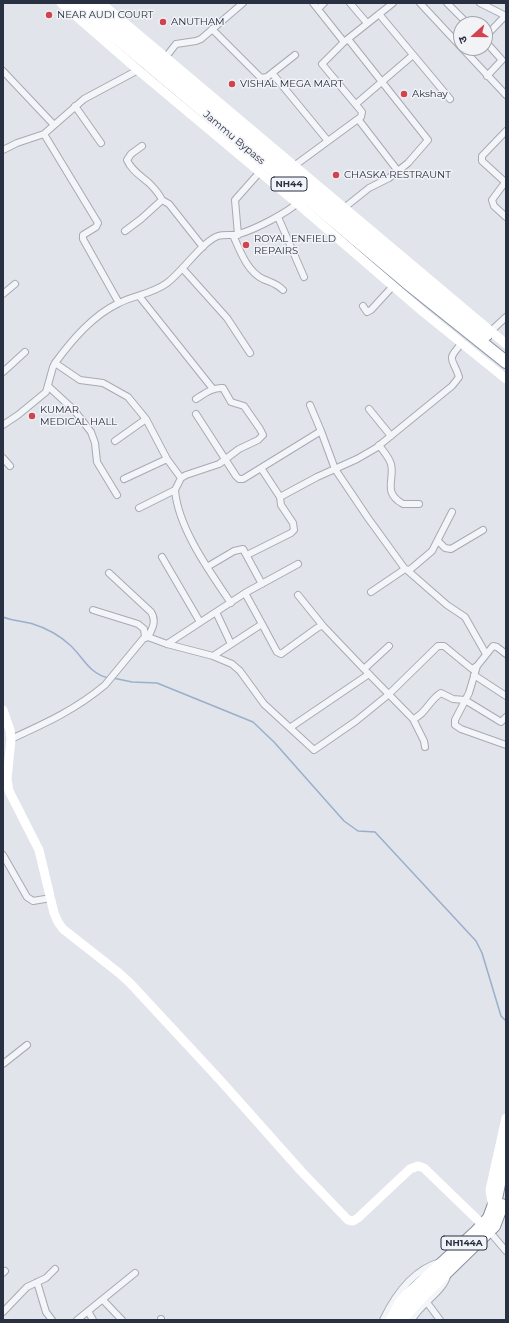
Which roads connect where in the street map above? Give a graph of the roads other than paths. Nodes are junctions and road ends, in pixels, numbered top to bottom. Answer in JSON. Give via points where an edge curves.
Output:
{"nodes":[{"id":1,"x":61,"y":3,"type":"edge"},
{"id":2,"x":74,"y":3,"type":"edge"},
{"id":3,"x":90,"y":3,"type":"edge"},
{"id":4,"x":101,"y":3,"type":"edge"},
{"id":5,"x":243,"y":3,"type":"edge"},
{"id":6,"x":313,"y":3,"type":"edge"},
{"id":7,"x":324,"y":3,"type":"edge"},
{"id":8,"x":350,"y":3,"type":"edge"},
{"id":9,"x":393,"y":3,"type":"edge"},
{"id":10,"x":420,"y":3,"type":"edge"},
{"id":11,"x":448,"y":3,"type":"edge"},
{"id":12,"x":480,"y":3,"type":"edge"},
{"id":13,"x":318,"y":9,"type":"junction"},
{"id":14,"x":379,"y":14,"type":"junction"},
{"id":15,"x":460,"y":16,"type":"edge"},
{"id":16,"x":506,"y":16,"type":"edge"},
{"id":17,"x":367,"y":23,"type":"junction"},
{"id":18,"x":212,"y":29,"type":"junction"},
{"id":19,"x":493,"y":29,"type":"edge"},
{"id":20,"x":453,"y":39,"type":"edge"},
{"id":21,"x":346,"y":40,"type":"junction"},
{"id":22,"x":493,"y":50,"type":"edge"},
{"id":23,"x":295,"y":54,"type":"dead end"},
{"id":24,"x":413,"y":55,"type":"junction"},
{"id":25,"x":468,"y":56,"type":"edge"},
{"id":26,"x":165,"y":58,"type":"junction"},
{"id":27,"x":3,"y":71,"type":"edge"},
{"id":28,"x":136,"y":71,"type":"junction"},
{"id":29,"x":272,"y":73,"type":"junction"},
{"id":30,"x":487,"y":76,"type":"junction"},
{"id":31,"x":382,"y":82,"type":"junction"},
{"id":32,"x":506,"y":95,"type":"edge"},
{"id":33,"x":450,"y":99,"type":"dead end"},
{"id":34,"x":356,"y":104,"type":"junction"},
{"id":35,"x":75,"y":106,"type":"junction"},
{"id":36,"x":358,"y":120,"type":"junction"},
{"id":37,"x":54,"y":125,"type":"junction"},
{"id":38,"x":506,"y":131,"type":"edge"},
{"id":39,"x":44,"y":134,"type":"junction"},
{"id":40,"x":212,"y":135,"type":"junction"},
{"id":41,"x":328,"y":141,"type":"junction"},
{"id":42,"x":101,"y":143,"type":"dead end"},
{"id":43,"x":142,"y":146,"type":"dead end"},
{"id":44,"x":3,"y":150,"type":"edge"},
{"id":45,"x":294,"y":166,"type":"junction"},
{"id":46,"x":398,"y":171,"type":"junction"},
{"id":47,"x":258,"y":174,"type":"junction"},
{"id":48,"x":506,"y":182,"type":"edge"},
{"id":49,"x":162,"y":200,"type":"junction"},
{"id":50,"x":299,"y":203,"type":"junction"},
{"id":51,"x":344,"y":208,"type":"junction"},
{"id":52,"x":278,"y":217,"type":"junction"},
{"id":53,"x":506,"y":217,"type":"edge"},
{"id":54,"x":125,"y":231,"type":"dead end"},
{"id":55,"x":236,"y":235,"type":"junction"},
{"id":56,"x":203,"y":247,"type":"junction"},
{"id":57,"x":183,"y":269,"type":"junction"},
{"id":58,"x":304,"y":277,"type":"dead end"},
{"id":59,"x":15,"y":284,"type":"dead end"},
{"id":60,"x":393,"y":286,"type":"junction"},
{"id":61,"x":283,"y":290,"type":"dead end"},
{"id":62,"x":3,"y":294,"type":"edge"},
{"id":63,"x":139,"y":296,"type":"junction"},
{"id":64,"x":119,"y":303,"type":"junction"},
{"id":65,"x":363,"y":306,"type":"dead end"},
{"id":66,"x":506,"y":317,"type":"edge"},
{"id":67,"x":491,"y":331,"type":"junction"},
{"id":68,"x":462,"y":343,"type":"junction"},
{"id":69,"x":506,"y":344,"type":"edge"},
{"id":70,"x":25,"y":352,"type":"dead end"},
{"id":71,"x":506,"y":352,"type":"edge"},
{"id":72,"x":250,"y":353,"type":"dead end"},
{"id":73,"x":506,"y":362,"type":"edge"},
{"id":74,"x":56,"y":363,"type":"junction"},
{"id":75,"x":3,"y":372,"type":"edge"},
{"id":76,"x":506,"y":379,"type":"edge"},
{"id":77,"x":48,"y":387,"type":"junction"},
{"id":78,"x":212,"y":389,"type":"junction"},
{"id":79,"x":196,"y":399,"type":"dead end"},
{"id":80,"x":310,"y":405,"type":"dead end"},
{"id":81,"x":368,"y":409,"type":"dead end"},
{"id":82,"x":196,"y":414,"type":"dead end"},
{"id":83,"x":146,"y":419,"type":"junction"},
{"id":84,"x":3,"y":425,"type":"edge"},
{"id":85,"x":321,"y":431,"type":"junction"},
{"id":86,"x":391,"y":436,"type":"junction"},
{"id":87,"x":115,"y":442,"type":"dead end"},
{"id":88,"x":379,"y":445,"type":"junction"},
{"id":89,"x":3,"y":458,"type":"edge"},
{"id":90,"x":167,"y":459,"type":"junction"},
{"id":91,"x":225,"y":460,"type":"junction"},
{"id":92,"x":10,"y":466,"type":"dead end"},
{"id":93,"x":261,"y":468,"type":"junction"},
{"id":94,"x":335,"y":469,"type":"junction"},
{"id":95,"x":181,"y":478,"type":"junction"},
{"id":96,"x":124,"y":479,"type":"dead end"},
{"id":97,"x":175,"y":490,"type":"junction"},
{"id":98,"x":117,"y":495,"type":"dead end"},
{"id":99,"x":280,"y":497,"type":"junction"},
{"id":100,"x":419,"y":504,"type":"dead end"},
{"id":101,"x":139,"y":508,"type":"dead end"},
{"id":102,"x":452,"y":512,"type":"dead end"},
{"id":103,"x":483,"y":530,"type":"dead end"},
{"id":104,"x":438,"y":541,"type":"junction"},
{"id":105,"x":247,"y":556,"type":"junction"},
{"id":106,"x":162,"y":557,"type":"dead end"},
{"id":107,"x":298,"y":564,"type":"dead end"},
{"id":108,"x":207,"y":567,"type":"junction"},
{"id":109,"x":406,"y":569,"type":"junction"},
{"id":110,"x":109,"y":573,"type":"dead end"},
{"id":111,"x":262,"y":584,"type":"junction"},
{"id":112,"x":371,"y":592,"type":"dead end"},
{"id":113,"x":245,"y":593,"type":"junction"},
{"id":114,"x":298,"y":595,"type":"dead end"},
{"id":115,"x":231,"y":603,"type":"junction"},
{"id":116,"x":93,"y":610,"type":"dead end"},
{"id":117,"x":216,"y":612,"type":"junction"},
{"id":118,"x":200,"y":622,"type":"junction"},
{"id":119,"x":262,"y":624,"type":"junction"},
{"id":120,"x":323,"y":626,"type":"junction"},
{"id":121,"x":147,"y":637,"type":"junction"},
{"id":122,"x":167,"y":644,"type":"junction"},
{"id":123,"x":231,"y":644,"type":"junction"},
{"id":124,"x":389,"y":646,"type":"dead end"},
{"id":125,"x":486,"y":654,"type":"junction"},
{"id":126,"x":506,"y":654,"type":"edge"},
{"id":127,"x":213,"y":656,"type":"junction"},
{"id":128,"x":477,"y":666,"type":"junction"},
{"id":129,"x":364,"y":669,"type":"junction"},
{"id":130,"x":369,"y":674,"type":"junction"},
{"id":131,"x":474,"y":675,"type":"junction"},
{"id":132,"x":388,"y":695,"type":"junction"},
{"id":133,"x":506,"y":696,"type":"edge"},
{"id":134,"x":465,"y":700,"type":"junction"},
{"id":135,"x":3,"y":710,"type":"edge"},
{"id":136,"x":506,"y":717,"type":"edge"},
{"id":137,"x":413,"y":719,"type":"junction"},
{"id":138,"x":291,"y":728,"type":"junction"},
{"id":139,"x":11,"y":739,"type":"junction"},
{"id":140,"x":506,"y":745,"type":"edge"},
{"id":141,"x":425,"y":747,"type":"dead end"},
{"id":142,"x":3,"y":855,"type":"edge"},
{"id":143,"x":51,"y":898,"type":"junction"},
{"id":144,"x":26,"y":1045,"type":"dead end"},
{"id":145,"x":3,"y":1064,"type":"edge"},
{"id":146,"x":506,"y":1118,"type":"edge"},
{"id":147,"x":506,"y":1149,"type":"edge"},
{"id":148,"x":506,"y":1190,"type":"edge"},
{"id":149,"x":493,"y":1210,"type":"junction"},
{"id":150,"x":506,"y":1211,"type":"edge"},
{"id":151,"x":489,"y":1228,"type":"junction"},
{"id":152,"x":506,"y":1251,"type":"edge"},
{"id":153,"x":447,"y":1265,"type":"junction"},
{"id":154,"x":55,"y":1269,"type":"dead end"},
{"id":155,"x":135,"y":1273,"type":"dead end"},
{"id":156,"x":36,"y":1282,"type":"junction"},
{"id":157,"x":103,"y":1300,"type":"junction"},
{"id":158,"x":426,"y":1301,"type":"junction"},
{"id":159,"x":88,"y":1311,"type":"junction"},
{"id":160,"x":3,"y":1312,"type":"edge"},
{"id":161,"x":52,"y":1320,"type":"edge"},
{"id":162,"x":77,"y":1320,"type":"edge"},
{"id":163,"x":93,"y":1320,"type":"edge"},
{"id":164,"x":122,"y":1320,"type":"edge"},
{"id":165,"x":383,"y":1320,"type":"edge"},
{"id":166,"x":392,"y":1320,"type":"edge"},
{"id":167,"x":402,"y":1320,"type":"edge"},
{"id":168,"x":412,"y":1320,"type":"edge"},
{"id":169,"x":440,"y":1320,"type":"edge"}],
"edges":[{"from":1,"to":28,"type":"street"},
{"from":2,"to":50,"type":"highway","name":"Jammu Bypass","number":"NH44"},
{"from":3,"to":71,"type":"highway","name":"Jammu Bypass","number":"NH44"},
{"from":4,"to":26,"type":"street"},
{"from":5,"to":18,"type":"street"},
{"from":6,"to":13,"type":"street"},
{"from":7,"to":13,"type":"street"},
{"from":8,"to":17,"type":"street"},
{"from":9,"to":14,"type":"street"},
{"from":10,"to":20,"type":"street"},
{"from":11,"to":15,"type":"street"},
{"from":12,"to":16,"type":"street"},
{"from":13,"to":21,"type":"street"},
{"from":14,"to":17,"type":"street"},
{"from":14,"to":24,"type":"street"},
{"from":16,"to":19,"type":"street"},
{"from":17,"to":21,"type":"street"},
{"from":18,"to":26,"type":"street","via":[[201,39],[176,44]]},
{"from":18,"to":29,"type":"street","via":[[261,78]]},
{"from":21,"to":31,"type":"street"},
{"from":21,"to":34,"type":"street","via":[[322,64]]},
{"from":22,"to":30,"type":"street","via":[[502,60]]},
{"from":23,"to":29,"type":"street"},
{"from":24,"to":31,"type":"street"},
{"from":24,"to":33,"type":"street"},
{"from":25,"to":30,"type":"street"},
{"from":26,"to":45,"type":"street"},
{"from":27,"to":37,"type":"street"},
{"from":28,"to":35,"type":"street"},
{"from":28,"to":40,"type":"street"},
{"from":29,"to":41,"type":"street"},
{"from":30,"to":32,"type":"street"},
{"from":31,"to":34,"type":"street"},
{"from":31,"to":46,"type":"street","via":[[428,140]]},
{"from":34,"to":36,"type":"street","via":[[362,112]]},
{"from":35,"to":37,"type":"street"},
{"from":35,"to":42,"type":"street"},
{"from":36,"to":41,"type":"street"},
{"from":36,"to":46,"type":"street"},
{"from":37,"to":39,"type":"street"},
{"from":38,"to":48,"type":"street","via":[[482,156],[482,161]]},
{"from":39,"to":44,"type":"street"},
{"from":39,"to":64,"type":"street","via":[[98,223],[83,235],[83,239]]},
{"from":40,"to":47,"type":"street"},
{"from":40,"to":50,"type":"street"},
{"from":41,"to":45,"type":"street"},
{"from":43,"to":49,"type":"street","via":[[128,157],[128,163],[155,189]]},
{"from":45,"to":51,"type":"street"},
{"from":46,"to":51,"type":"street","via":[[369,188]]},
{"from":47,"to":50,"type":"street"},
{"from":47,"to":55,"type":"street","via":[[235,200]]},
{"from":48,"to":53,"type":"street","via":[[492,200],[494,206]]},
{"from":49,"to":54,"type":"street"},
{"from":49,"to":56,"type":"street","via":[[169,204]]},
{"from":50,"to":52,"type":"street"},
{"from":50,"to":60,"type":"street"},
{"from":50,"to":73,"type":"highway","name":"Jammu Bypass","number":"NH44","via":[[406,282]]},
{"from":51,"to":67,"type":"street"},
{"from":52,"to":55,"type":"street"},
{"from":52,"to":58,"type":"street"},
{"from":55,"to":56,"type":"street","via":[[219,236]]},
{"from":55,"to":61,"type":"street","via":[[243,258],[251,268],[263,279],[277,284]]},
{"from":56,"to":57,"type":"street"},
{"from":57,"to":63,"type":"street","via":[[161,287]]},
{"from":57,"to":72,"type":"street","via":[[227,318]]},
{"from":59,"to":62,"type":"street"},
{"from":60,"to":65,"type":"street","via":[[371,310],[367,312]]},
{"from":60,"to":68,"type":"street"},
{"from":63,"to":64,"type":"street"},
{"from":63,"to":78,"type":"street"},
{"from":64,"to":74,"type":"street","via":[[87,327]]},
{"from":66,"to":67,"type":"street"},
{"from":67,"to":69,"type":"street"},
{"from":68,"to":76,"type":"street"},
{"from":68,"to":86,"type":"street","via":[[452,358],[459,377],[456,382]]},
{"from":70,"to":75,"type":"street"},
{"from":74,"to":77,"type":"street"},
{"from":74,"to":83,"type":"street","via":[[80,380],[103,383],[122,392]]},
{"from":77,"to":84,"type":"street","via":[[43,396]]},
{"from":77,"to":98,"type":"street","via":[[87,425],[95,443],[99,468]]},
{"from":78,"to":79,"type":"street"},
{"from":78,"to":91,"type":"street","via":[[223,388],[232,402],[244,406],[262,433],[262,437]]},
{"from":80,"to":85,"type":"street"},
{"from":81,"to":86,"type":"street"},
{"from":82,"to":91,"type":"street"},
{"from":83,"to":87,"type":"street"},
{"from":83,"to":90,"type":"street"},
{"from":85,"to":93,"type":"street"},
{"from":85,"to":94,"type":"street"},
{"from":86,"to":88,"type":"street"},
{"from":88,"to":94,"type":"street","via":[[357,460]]},
{"from":88,"to":100,"type":"street","via":[[391,464],[390,488],[396,499],[403,504]]},
{"from":89,"to":92,"type":"street"},
{"from":90,"to":95,"type":"street"},
{"from":90,"to":96,"type":"street"},
{"from":91,"to":93,"type":"street","via":[[239,479]]},
{"from":91,"to":95,"type":"street"},
{"from":93,"to":99,"type":"street"},
{"from":94,"to":99,"type":"street"},
{"from":94,"to":109,"type":"street"},
{"from":95,"to":97,"type":"street"},
{"from":97,"to":101,"type":"street"},
{"from":97,"to":108,"type":"street","via":[[185,525]]},
{"from":99,"to":105,"type":"street","via":[[281,505],[293,523],[294,530]]},
{"from":102,"to":104,"type":"street"},
{"from":103,"to":104,"type":"street","via":[[451,549],[445,548]]},
{"from":104,"to":109,"type":"street","via":[[428,555],[412,568]]},
{"from":105,"to":108,"type":"street","via":[[244,550],[239,550]]},
{"from":105,"to":111,"type":"street"},
{"from":106,"to":118,"type":"street"},
{"from":107,"to":111,"type":"street"},
{"from":108,"to":115,"type":"street"},
{"from":109,"to":112,"type":"street"},
{"from":109,"to":125,"type":"street","via":[[447,605],[465,617]]},
{"from":110,"to":121,"type":"street","via":[[154,615],[154,624]]},
{"from":111,"to":113,"type":"street"},
{"from":113,"to":115,"type":"street"},
{"from":113,"to":119,"type":"street"},
{"from":114,"to":120,"type":"street"},
{"from":115,"to":117,"type":"street"},
{"from":116,"to":121,"type":"street","via":[[138,624],[144,629]]},
{"from":117,"to":118,"type":"street"},
{"from":117,"to":123,"type":"street"},
{"from":118,"to":122,"type":"street"},
{"from":119,"to":120,"type":"street","via":[[277,652],[282,654]]},
{"from":119,"to":123,"type":"street"},
{"from":120,"to":129,"type":"street"},
{"from":121,"to":122,"type":"street"},
{"from":121,"to":139,"type":"street","via":[[98,690],[65,713]]},
{"from":122,"to":127,"type":"street"},
{"from":123,"to":127,"type":"street"},
{"from":124,"to":129,"type":"street"},
{"from":125,"to":126,"type":"street","via":[[494,646]]},
{"from":125,"to":128,"type":"street"},
{"from":127,"to":138,"type":"street","via":[[236,667],[264,704]]},
{"from":128,"to":131,"type":"street"},
{"from":128,"to":132,"type":"street","via":[[475,669],[469,668],[440,645]]},
{"from":129,"to":130,"type":"street"},
{"from":130,"to":132,"type":"street"},
{"from":130,"to":138,"type":"street"},
{"from":131,"to":133,"type":"street"},
{"from":131,"to":134,"type":"street"},
{"from":132,"to":137,"type":"street"},
{"from":132,"to":138,"type":"street","via":[[314,750]]},
{"from":134,"to":136,"type":"street","via":[[501,722]]},
{"from":134,"to":137,"type":"street","via":[[451,698],[443,693],[438,694],[418,717]]},
{"from":134,"to":140,"type":"street","via":[[455,725]]},
{"from":135,"to":139,"type":"street"},
{"from":137,"to":141,"type":"street"},
{"from":139,"to":143,"type":"street","via":[[7,779],[9,791],[37,843]]},
{"from":142,"to":143,"type":"street","via":[[27,897],[33,901]]},
{"from":143,"to":151,"type":"street","via":[[54,912],[63,929],[130,983],[343,1217],[353,1221],[358,1218],[410,1169],[418,1166],[424,1168]]},
{"from":144,"to":145,"type":"street"},
{"from":146,"to":149,"type":"street","via":[[490,1190]]},
{"from":147,"to":149,"type":"highway","number":"NH144A"},
{"from":148,"to":151,"type":"highway","number":"NH144A","via":[[498,1218]]},
{"from":149,"to":151,"type":"highway","number":"NH144A"},
{"from":150,"to":151,"type":"street"},
{"from":151,"to":152,"type":"street"},
{"from":151,"to":153,"type":"highway","number":"NH144A"},
{"from":153,"to":158,"type":"street","via":[[443,1285]]},
{"from":153,"to":165,"type":"street","via":[[424,1268],[410,1280],[397,1295]]},
{"from":153,"to":166,"type":"highway","number":"NH144A","via":[[407,1296]]},
{"from":153,"to":167,"type":"highway","number":"NH144A"},
{"from":154,"to":156,"type":"street","via":[[49,1276]]},
{"from":155,"to":157,"type":"street"},
{"from":156,"to":160,"type":"street","via":[[27,1287]]},
{"from":156,"to":161,"type":"street","via":[[46,1312]]},
{"from":157,"to":159,"type":"street"},
{"from":157,"to":164,"type":"street"},
{"from":158,"to":168,"type":"street"},
{"from":158,"to":169,"type":"street"},
{"from":159,"to":162,"type":"street"},
{"from":159,"to":163,"type":"street"}]}
